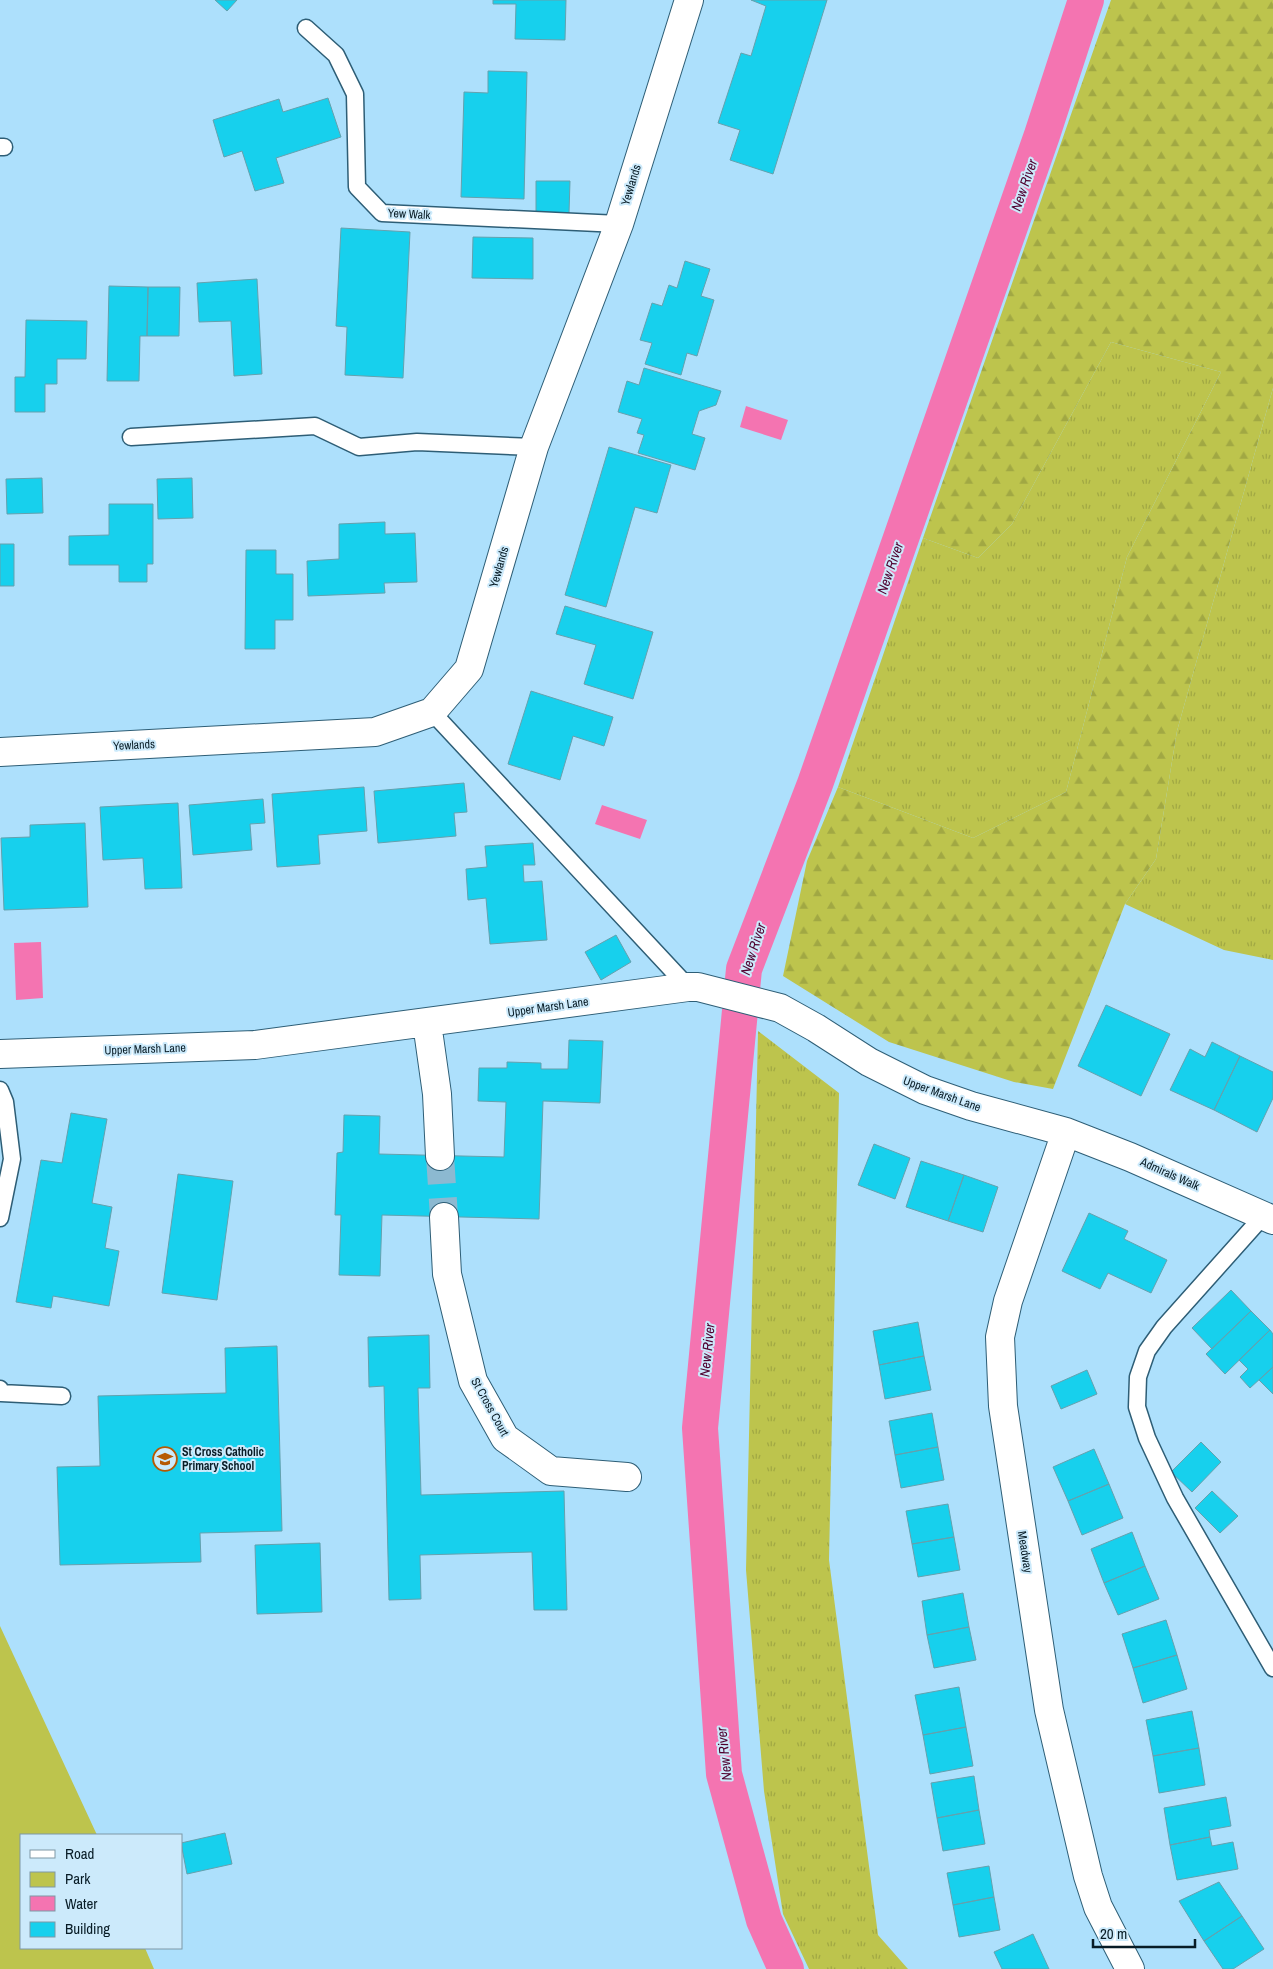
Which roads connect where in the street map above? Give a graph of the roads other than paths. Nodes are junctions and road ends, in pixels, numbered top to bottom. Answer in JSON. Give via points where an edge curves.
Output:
{"nodes":[{"id":1,"x":689,"y":0,"type":"edge"},
{"id":2,"x":306,"y":28,"type":"dead end"},
{"id":3,"x":619,"y":224,"type":"junction"},
{"id":4,"x":131,"y":437,"type":"dead end"},
{"id":5,"x":534,"y":447,"type":"junction"},
{"id":6,"x":432,"y":712,"type":"junction"},
{"id":7,"x":0,"y":752,"type":"edge"},
{"id":8,"x":693,"y":987,"type":"junction"},
{"id":9,"x":427,"y":1023,"type":"junction"},
{"id":10,"x":0,"y":1054,"type":"edge"},
{"id":11,"x":0,"y":1090,"type":"edge"},
{"id":12,"x":1066,"y":1132,"type":"junction"},
{"id":13,"x":440,"y":1156,"type":"tunnel mouth"},
{"id":14,"x":444,"y":1217,"type":"tunnel mouth"},
{"id":15,"x":0,"y":1218,"type":"edge"},
{"id":16,"x":1269,"y":1218,"type":"edge"},
{"id":17,"x":0,"y":1389,"type":"edge"},
{"id":18,"x":62,"y":1396,"type":"dead end"},
{"id":19,"x":627,"y":1477,"type":"dead end"},
{"id":20,"x":1273,"y":1668,"type":"edge"},
{"id":21,"x":1130,"y":1969,"type":"edge"}],
"edges":[{"from":1,"to":3,"type":"street","name":"Yewlands"},
{"from":2,"to":3,"type":"lane","name":"Yew Walk","via":[[336,55],[356,94],[357,187],[382,213]]},
{"from":3,"to":5,"type":"street","name":"Yewlands"},
{"from":4,"to":5,"type":"lane","via":[[315,426],[359,447],[417,442]]},
{"from":5,"to":6,"type":"street","name":"Yewlands","via":[[470,669]]},
{"from":6,"to":7,"type":"street","name":"Yewlands","via":[[375,732]]},
{"from":6,"to":8,"type":"lane"},
{"from":8,"to":9,"type":"street","name":"Upper Marsh Lane"},
{"from":8,"to":12,"type":"street","name":"Upper Marsh Lane","via":[[780,1008],[869,1062],[918,1086],[971,1106]]},
{"from":9,"to":10,"type":"street","name":"Upper Marsh Lane","via":[[254,1045]]},
{"from":9,"to":13,"type":"street","via":[[437,1094]]},
{"from":11,"to":15,"type":"lane","via":[[5,1102],[12,1160]]},
{"from":12,"to":16,"type":"street","name":"Admirals Walk"},
{"from":12,"to":21,"type":"street","name":"Meadway","via":[[1008,1301],[1000,1338],[1000,1374],[1049,1710],[1088,1876],[1098,1907]]},
{"from":14,"to":19,"type":"street","name":"St Cross Court","via":[[448,1274],[474,1381],[505,1438],[551,1471]]},
{"from":16,"to":20,"type":"lane","via":[[1164,1327],[1147,1351],[1138,1377],[1137,1407],[1147,1438],[1175,1498]]},
{"from":17,"to":18,"type":"lane","via":[[1,1392]]}]}
